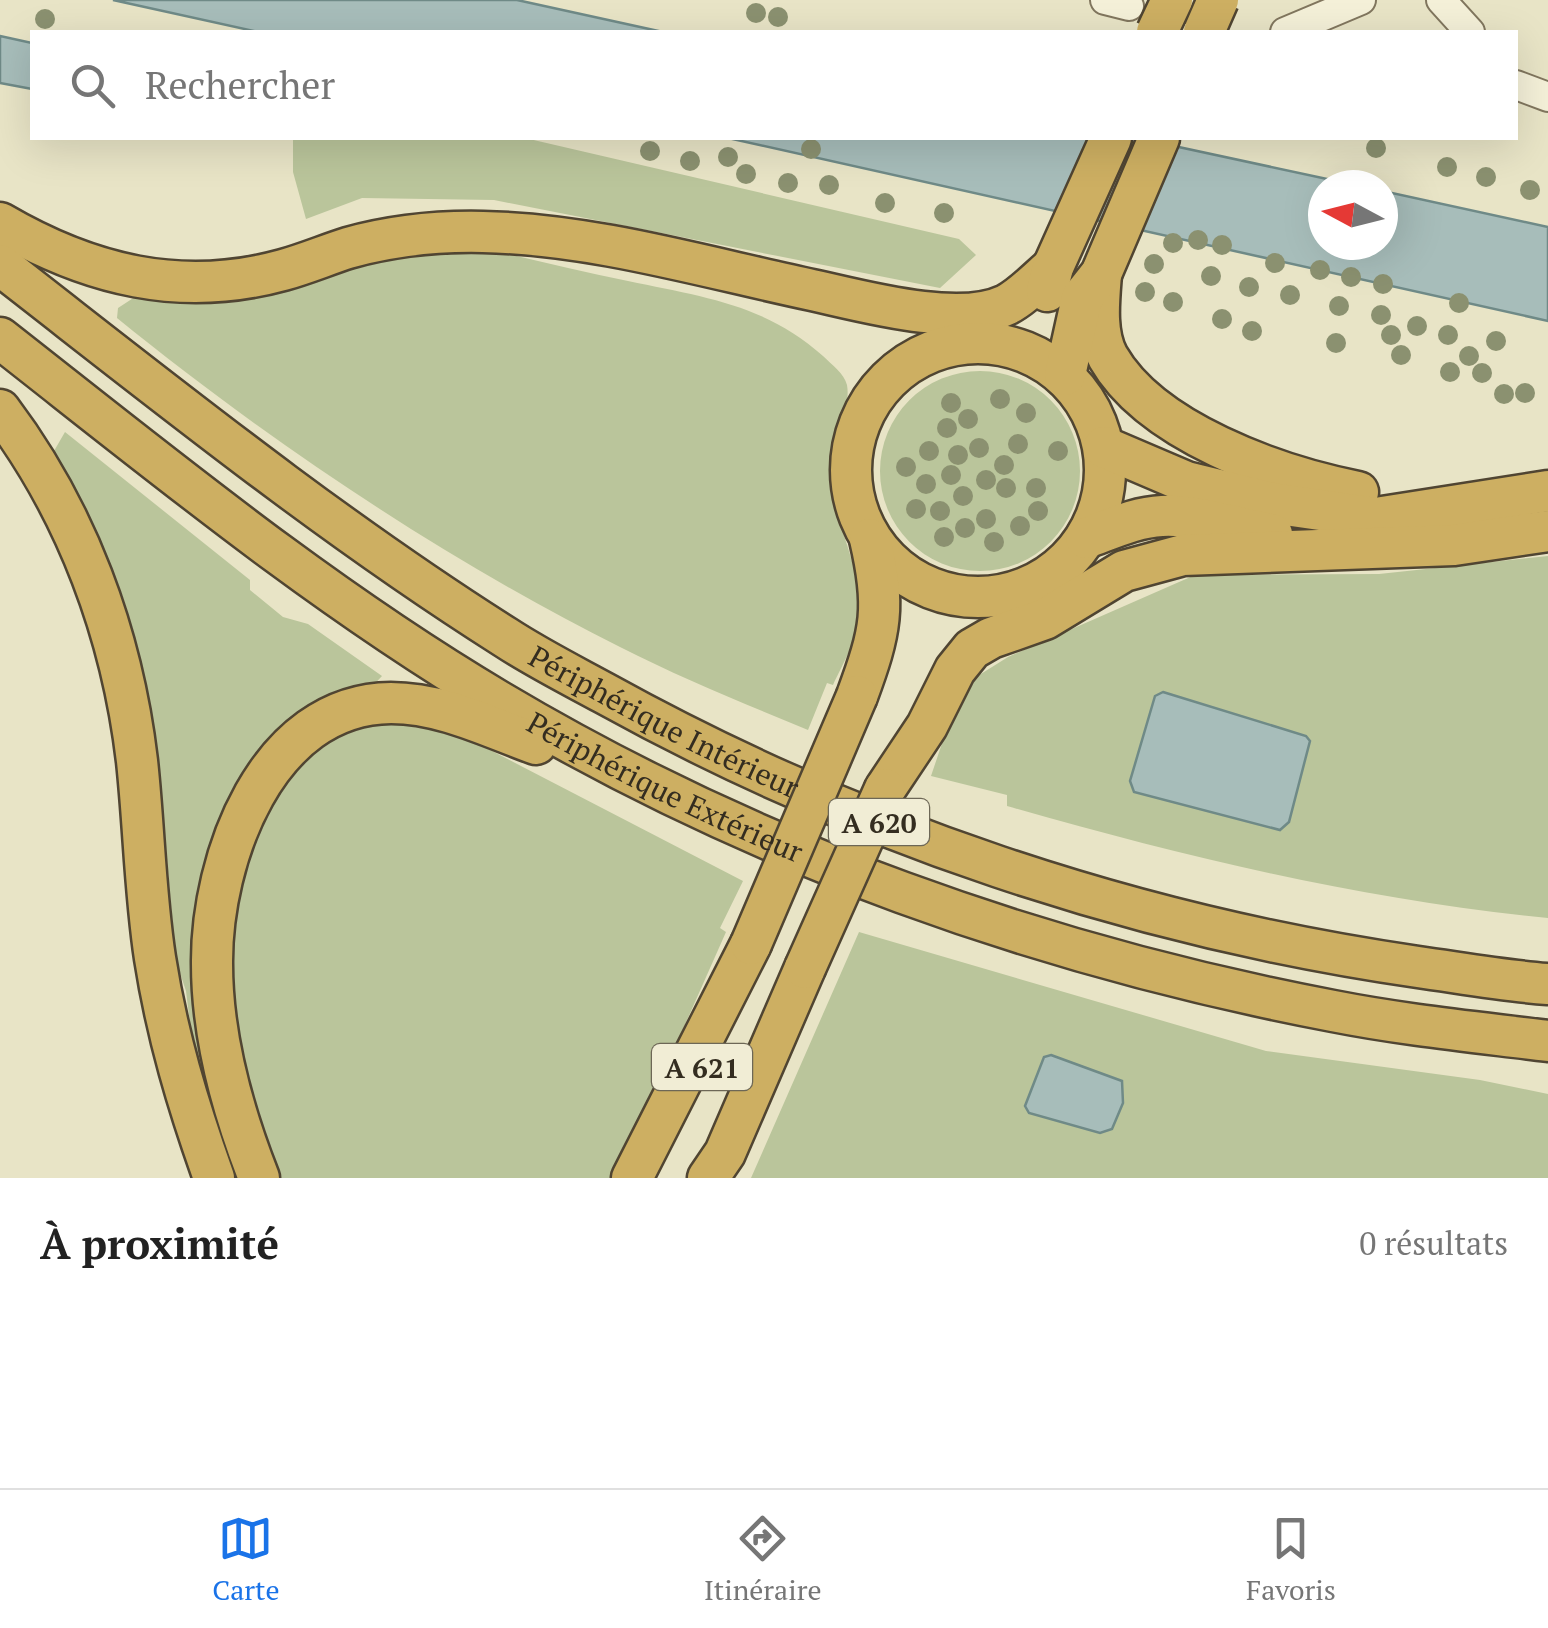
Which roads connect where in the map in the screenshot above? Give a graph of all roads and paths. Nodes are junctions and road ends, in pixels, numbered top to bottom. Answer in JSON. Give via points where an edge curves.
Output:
{"nodes":[{"id":1,"x":1172,"y":0,"type":"edge"},
{"id":2,"x":1218,"y":0,"type":"edge"},
{"id":3,"x":1362,"y":0,"type":"edge"},
{"id":4,"x":1441,"y":0,"type":"edge"},
{"id":5,"x":1131,"y":13,"type":"edge"},
{"id":6,"x":1205,"y":30,"type":"edge"},
{"id":7,"x":1290,"y":30,"type":"edge"},
{"id":8,"x":1468,"y":30,"type":"edge"},
{"id":9,"x":1518,"y":85,"type":"edge"},
{"id":10,"x":1548,"y":97,"type":"edge"},
{"id":11,"x":1110,"y":140,"type":"edge"},
{"id":12,"x":1158,"y":140,"type":"edge"},
{"id":13,"x":0,"y":223,"type":"edge"},
{"id":14,"x":0,"y":265,"type":"edge"},
{"id":15,"x":1053,"y":267,"type":"junction"},
{"id":16,"x":1101,"y":274,"type":"junction"},
{"id":17,"x":0,"y":338,"type":"edge"},
{"id":18,"x":996,"y":342,"type":"junction"},
{"id":19,"x":1065,"y":376,"type":"junction"},
{"id":20,"x":0,"y":410,"type":"edge"},
{"id":21,"x":1104,"y":448,"type":"junction"},
{"id":22,"x":1548,"y":491,"type":"edge"},
{"id":23,"x":1423,"y":510,"type":"junction"},
{"id":24,"x":1548,"y":531,"type":"edge"},
{"id":25,"x":1086,"y":538,"type":"junction"},
{"id":26,"x":870,"y":539,"type":"junction"},
{"id":27,"x":1362,"y":548,"type":"junction"},
{"id":28,"x":998,"y":596,"type":"junction"},
{"id":29,"x":916,"y":722,"type":"junction"},
{"id":30,"x":661,"y":789,"type":"junction"},
{"id":31,"x":748,"y":949,"type":"junction"},
{"id":32,"x":1548,"y":956,"type":"edge"},
{"id":33,"x":1364,"y":959,"type":"junction"},
{"id":34,"x":1548,"y":984,"type":"edge"},
{"id":35,"x":1336,"y":1012,"type":"junction"},
{"id":36,"x":1548,"y":1041,"type":"edge"},
{"id":37,"x":1548,"y":1070,"type":"edge"},
{"id":38,"x":718,"y":1170,"type":"edge"},
{"id":39,"x":214,"y":1178,"type":"edge"},
{"id":40,"x":259,"y":1178,"type":"edge"},
{"id":41,"x":632,"y":1178,"type":"edge"},
{"id":42,"x":658,"y":1178,"type":"edge"}],
"edges":[{"from":1,"to":5,"type":"highway","bridge":true},
{"from":2,"to":6,"type":"highway","bridge":true},
{"from":3,"to":7,"type":"street"},
{"from":4,"to":8,"type":"street"},
{"from":9,"to":10,"type":"street"},
{"from":11,"to":15,"type":"highway"},
{"from":12,"to":16,"type":"highway"},
{"from":13,"to":15,"type":"highway","via":[[84,265],[178,282],[282,271],[393,238],[453,232],[622,250],[913,311],[974,313],[1006,305]]},
{"from":14,"to":33,"type":"highway","name":"Périphérique Intérieur","number":"A 620","via":[[305,502],[510,640],[644,715],[746,766],[951,850],[1162,915]]},
{"from":15,"to":18,"type":"highway","via":[[1047,292],[1029,317]]},
{"from":16,"to":19,"type":"highway","via":[[1082,298]]},
{"from":16,"to":23,"type":"highway","via":[[1098,311],[1107,354],[1154,410],[1276,472]]},
{"from":17,"to":30,"type":"highway","name":"Périphérique Extérieur","number":"A 620","via":[[365,615],[501,702]]},
{"from":18,"to":19,"type":"highway","via":[[1044,360]]},
{"from":18,"to":26,"type":"highway","via":[[959,342],[924,353],[870,401],[855,434],[850,470],[855,506]]},
{"from":19,"to":21,"type":"highway","via":[[1083,396]]},
{"from":20,"to":39,"type":"highway","via":[[56,493],[115,648],[137,760],[166,1024]]},
{"from":21,"to":23,"type":"highway","via":[[1186,482],[1272,503],[1376,518]]},
{"from":21,"to":25,"type":"highway","via":[[1100,510]]},
{"from":22,"to":23,"type":"highway"},
{"from":24,"to":27,"type":"highway","via":[[1454,545]]},
{"from":25,"to":27,"type":"highway","via":[[1162,516]]},
{"from":25,"to":28,"type":"highway","via":[[1048,577]]},
{"from":26,"to":28,"type":"highway","via":[[912,580],[969,598]]},
{"from":26,"to":31,"type":"highway","number":"A 621","bridge":true,"via":[[880,628],[858,696]]},
{"from":27,"to":29,"type":"highway","via":[[1183,554],[1124,571],[1045,619],[972,649]]},
{"from":28,"to":29,"type":"highway","via":[[950,635],[928,669]]},
{"from":29,"to":38,"type":"highway","number":"A 621","bridge":true},
{"from":30,"to":35,"type":"highway","name":"Périphérique Extérieur","number":"A 620","via":[[756,834],[979,920],[1123,963]]},
{"from":30,"to":40,"type":"highway","via":[[415,704],[347,710],[280,756],[255,790],[231,845],[217,900],[212,962],[216,1018]]},
{"from":31,"to":41,"type":"highway"},
{"from":31,"to":42,"type":"highway","number":"A 621"},
{"from":32,"to":33,"type":"highway"},
{"from":33,"to":34,"type":"highway","name":"Périphérique Intérieur","number":"A 620"},
{"from":35,"to":36,"type":"highway","name":"Périphérique Extérieur","number":"A 620"},
{"from":35,"to":37,"type":"highway"}]}
